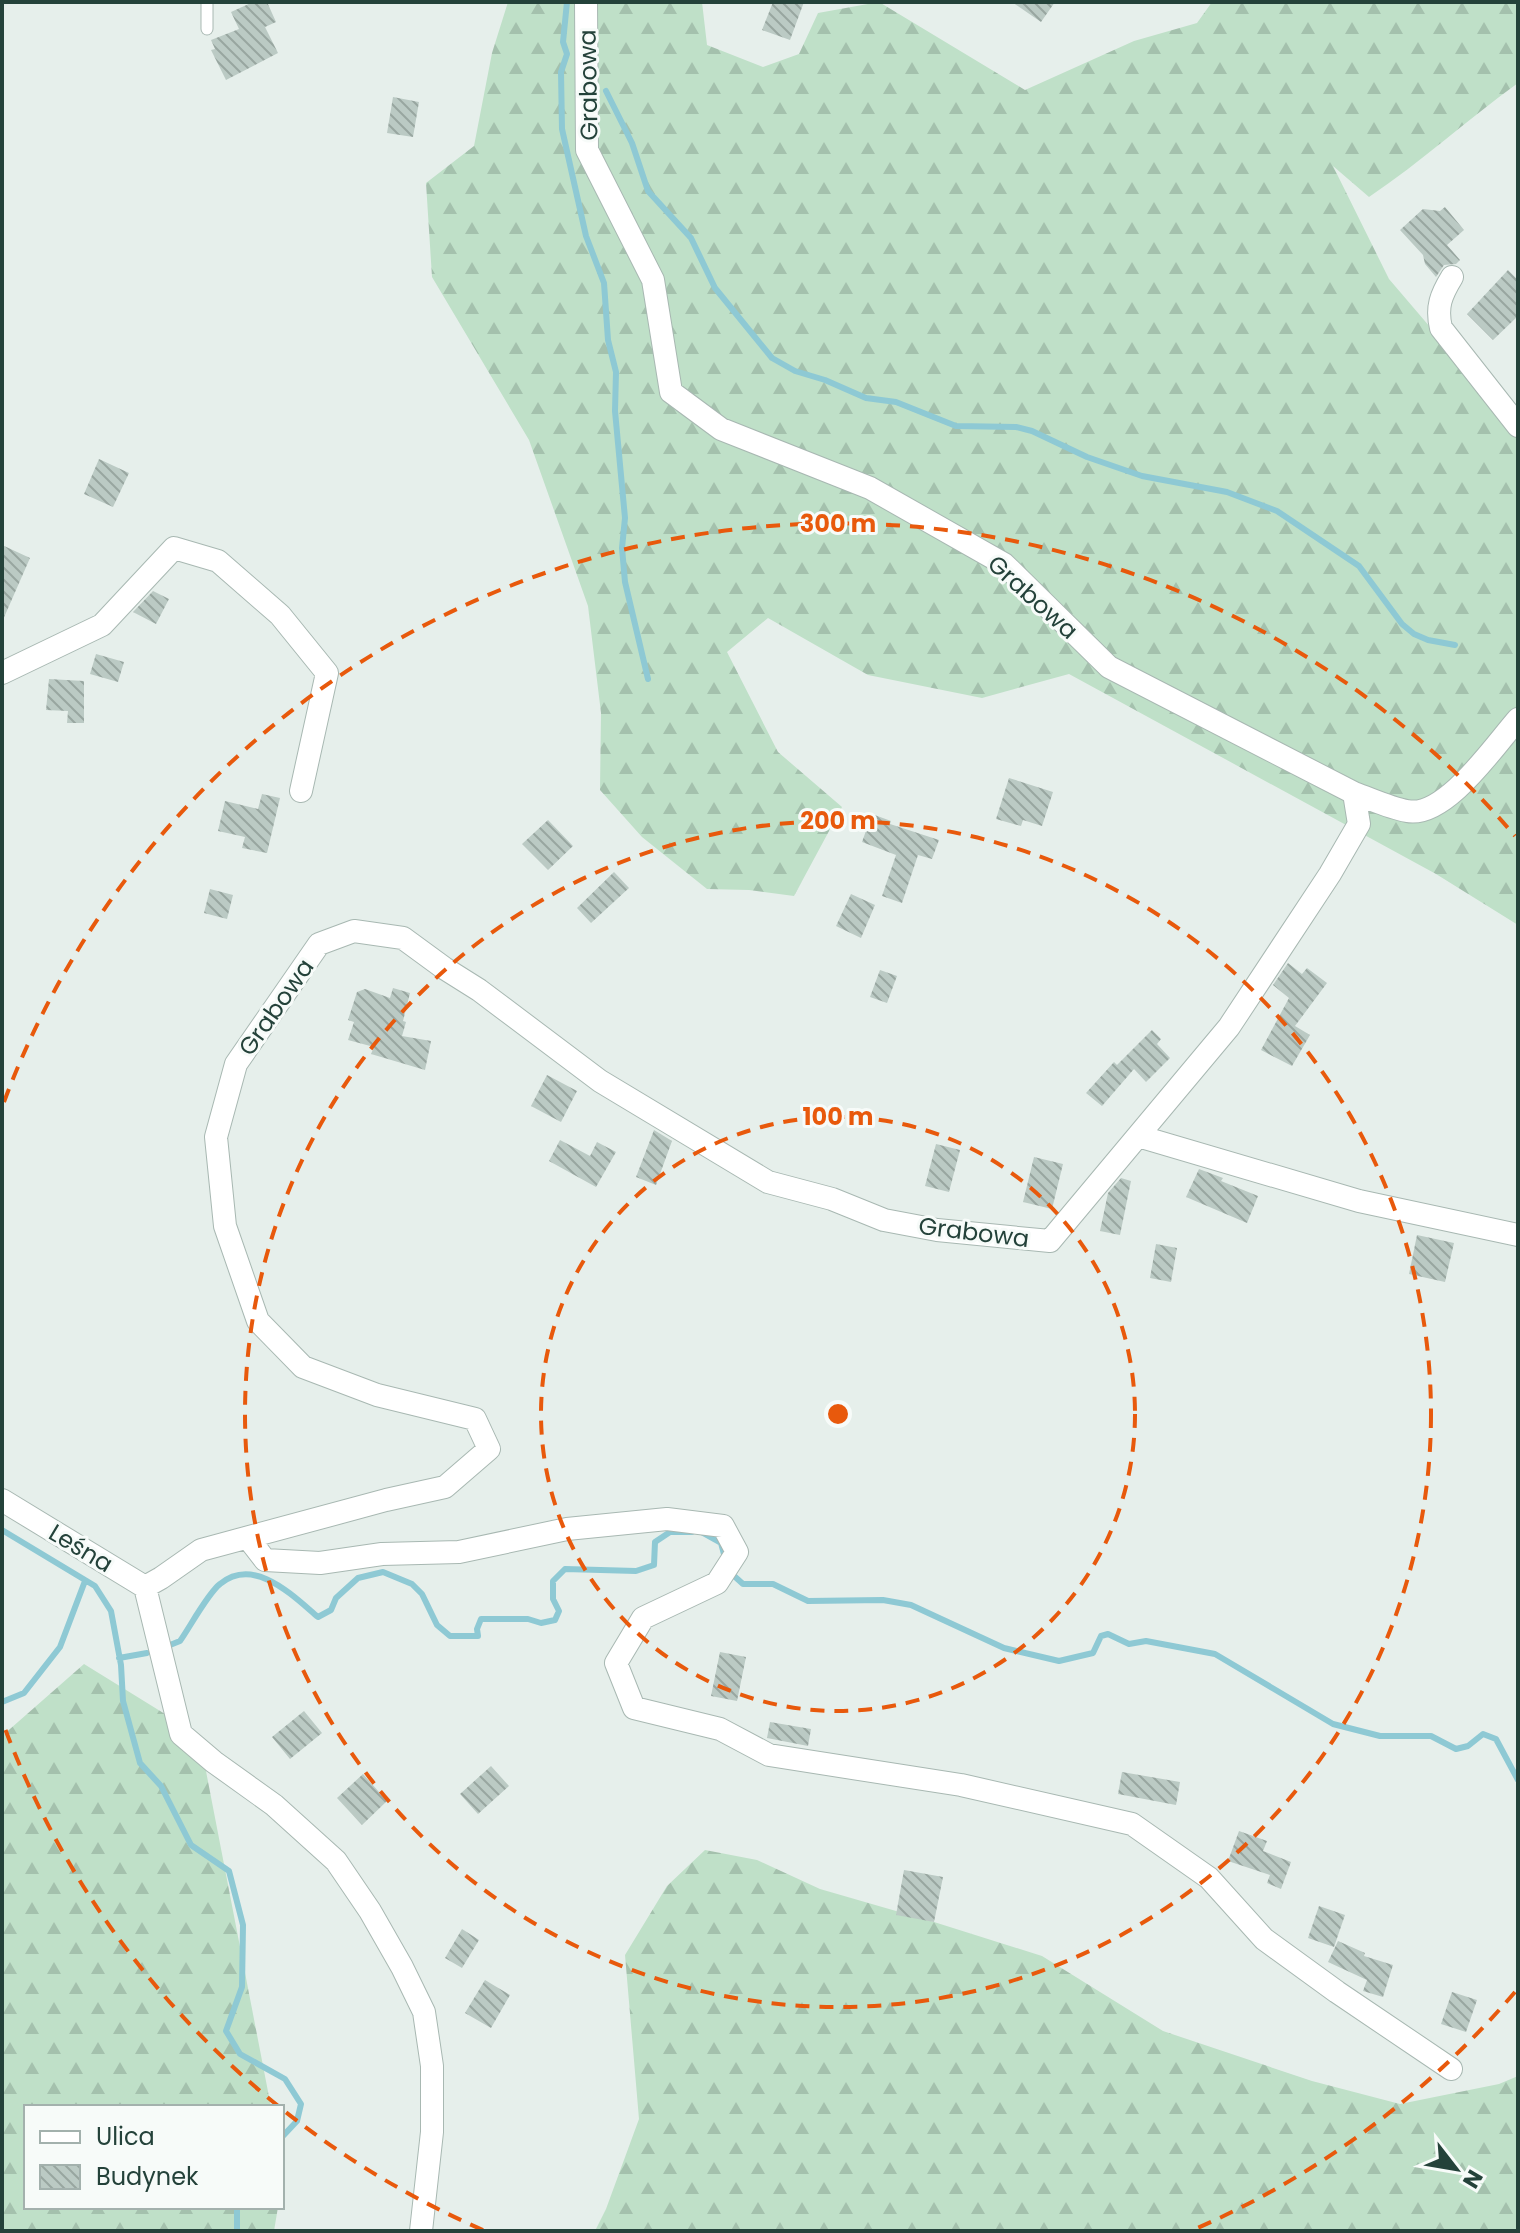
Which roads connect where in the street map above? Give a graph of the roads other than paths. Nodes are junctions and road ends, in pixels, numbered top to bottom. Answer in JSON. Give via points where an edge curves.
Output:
{"nodes":[{"id":1,"x":207,"y":2,"type":"edge"},
{"id":2,"x":586,"y":2,"type":"edge"},
{"id":3,"x":207,"y":29,"type":"dead end"},
{"id":4,"x":1452,"y":277,"type":"dead end"},
{"id":5,"x":1518,"y":426,"type":"edge"},
{"id":6,"x":2,"y":673,"type":"edge"},
{"id":7,"x":1518,"y":719,"type":"edge"},
{"id":8,"x":301,"y":791,"type":"dead end"},
{"id":9,"x":1354,"y":793,"type":"junction"},
{"id":10,"x":1138,"y":1136,"type":"junction"},
{"id":11,"x":1518,"y":1235,"type":"edge"},
{"id":12,"x":2,"y":1500,"type":"edge"},
{"id":13,"x":248,"y":1538,"type":"junction"},
{"id":14,"x":153,"y":1582,"type":"junction"},
{"id":15,"x":1451,"y":2069,"type":"dead end"},
{"id":16,"x":421,"y":2231,"type":"edge"}],
"edges":[{"from":1,"to":3,"type":"lane"},
{"from":2,"to":9,"type":"street","name":"Grabowa","via":[[587,150],[653,280],[671,392],[721,429],[870,488],[1004,564],[1109,667]]},
{"from":4,"to":5,"type":"street","via":[[1440,297],[1441,328]]},
{"from":6,"to":8,"type":"street","via":[[102,625],[174,548],[218,561],[280,615],[327,673]]},
{"from":7,"to":9,"type":"street","via":[[1463,785],[1421,811],[1409,812]]},
{"from":9,"to":10,"type":"street","name":"Grabowa","via":[[1359,824],[1330,874],[1229,1027]]},
{"from":10,"to":11,"type":"street","via":[[1359,1201]]},
{"from":10,"to":13,"type":"street","name":"Grabowa","via":[[1050,1241],[884,1220],[768,1182],[600,1081],[403,938],[354,931],[319,944],[236,1064],[216,1137],[225,1226],[258,1321],[303,1367],[377,1395],[475,1419],[489,1449],[445,1487]]},
{"from":12,"to":14,"type":"street","name":"Leśna"},
{"from":13,"to":14,"type":"street","name":"Grabowa","via":[[201,1550]]},
{"from":13,"to":15,"type":"street","via":[[265,1560],[320,1563],[382,1554],[459,1552],[567,1529],[667,1519],[723,1526],[737,1552],[717,1583],[643,1618],[616,1663],[634,1708],[720,1729],[769,1755],[961,1785],[1132,1824],[1209,1878],[1264,1939]]},
{"from":14,"to":16,"type":"street","via":[[181,1734],[274,1805],[336,1861],[370,1911],[424,2012],[432,2066],[432,2132]]}]}
